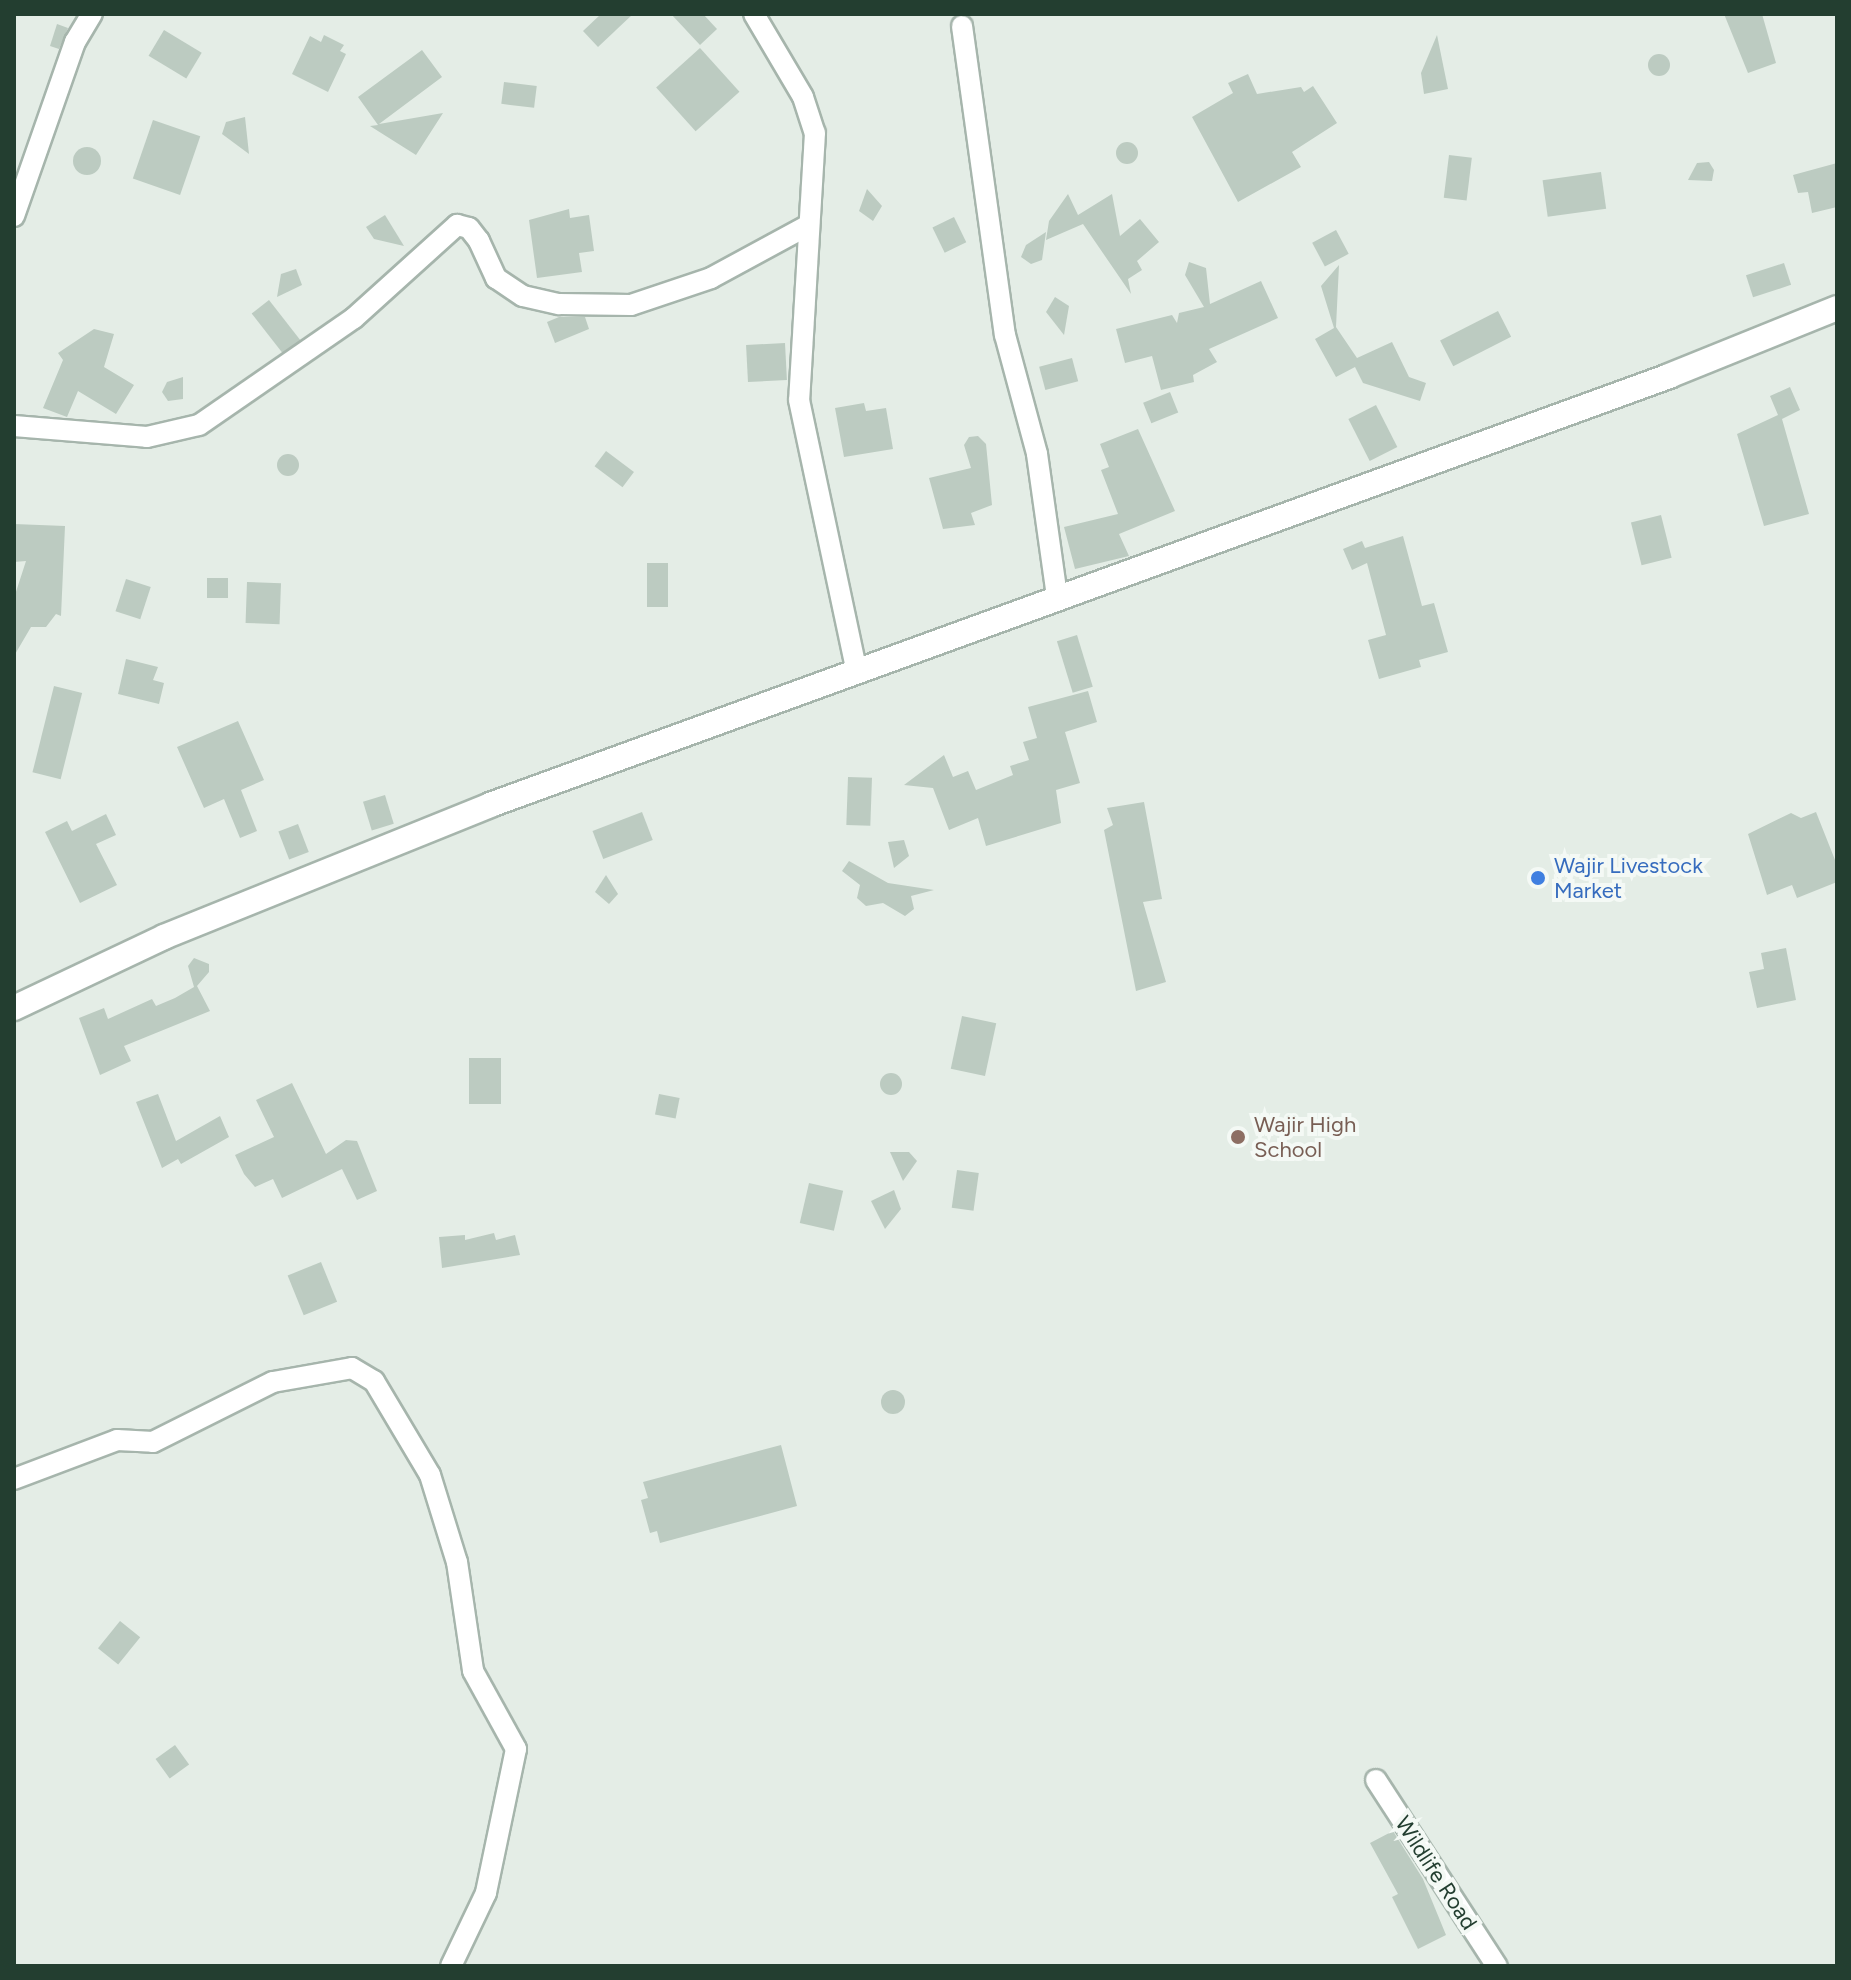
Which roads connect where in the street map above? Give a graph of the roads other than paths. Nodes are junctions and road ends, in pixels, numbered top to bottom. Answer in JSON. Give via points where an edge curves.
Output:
{"nodes":[{"id":1,"x":92,"y":14,"type":"edge"},
{"id":2,"x":754,"y":14,"type":"edge"},
{"id":3,"x":962,"y":26,"type":"dead end"},
{"id":4,"x":14,"y":216,"type":"edge"},
{"id":5,"x":805,"y":227,"type":"junction"},
{"id":6,"x":1837,"y":308,"type":"edge"},
{"id":7,"x":14,"y":426,"type":"edge"},
{"id":8,"x":1057,"y":597,"type":"junction"},
{"id":9,"x":856,"y":668,"type":"junction"},
{"id":10,"x":14,"y":1008,"type":"edge"},
{"id":11,"x":14,"y":1479,"type":"edge"},
{"id":12,"x":1376,"y":1780,"type":"dead end"},
{"id":13,"x":451,"y":1966,"type":"edge"},
{"id":14,"x":1497,"y":1966,"type":"edge"}],
"edges":[{"from":1,"to":4,"type":"street","via":[[75,42]]},
{"from":2,"to":5,"type":"street","via":[[803,97],[815,133]]},
{"from":3,"to":8,"type":"street","via":[[1005,335],[1037,454]]},
{"from":5,"to":7,"type":"street","via":[[711,278],[631,305],[559,304],[523,296],[496,278],[479,241],[469,228],[457,225],[354,318],[199,425],[147,437]]},
{"from":5,"to":9,"type":"street","via":[[799,400]]},
{"from":6,"to":8,"type":"street","via":[[1669,376]]},
{"from":8,"to":9,"type":"street"},
{"from":9,"to":10,"type":"street","via":[[476,810],[164,937]]},
{"from":11,"to":13,"type":"street","via":[[117,1440],[153,1442],[273,1382],[352,1368],[374,1381],[430,1475],[457,1562],[473,1671],[516,1749],[486,1893]]},
{"from":12,"to":14,"type":"street","name":"Wildlife Road"}]}
